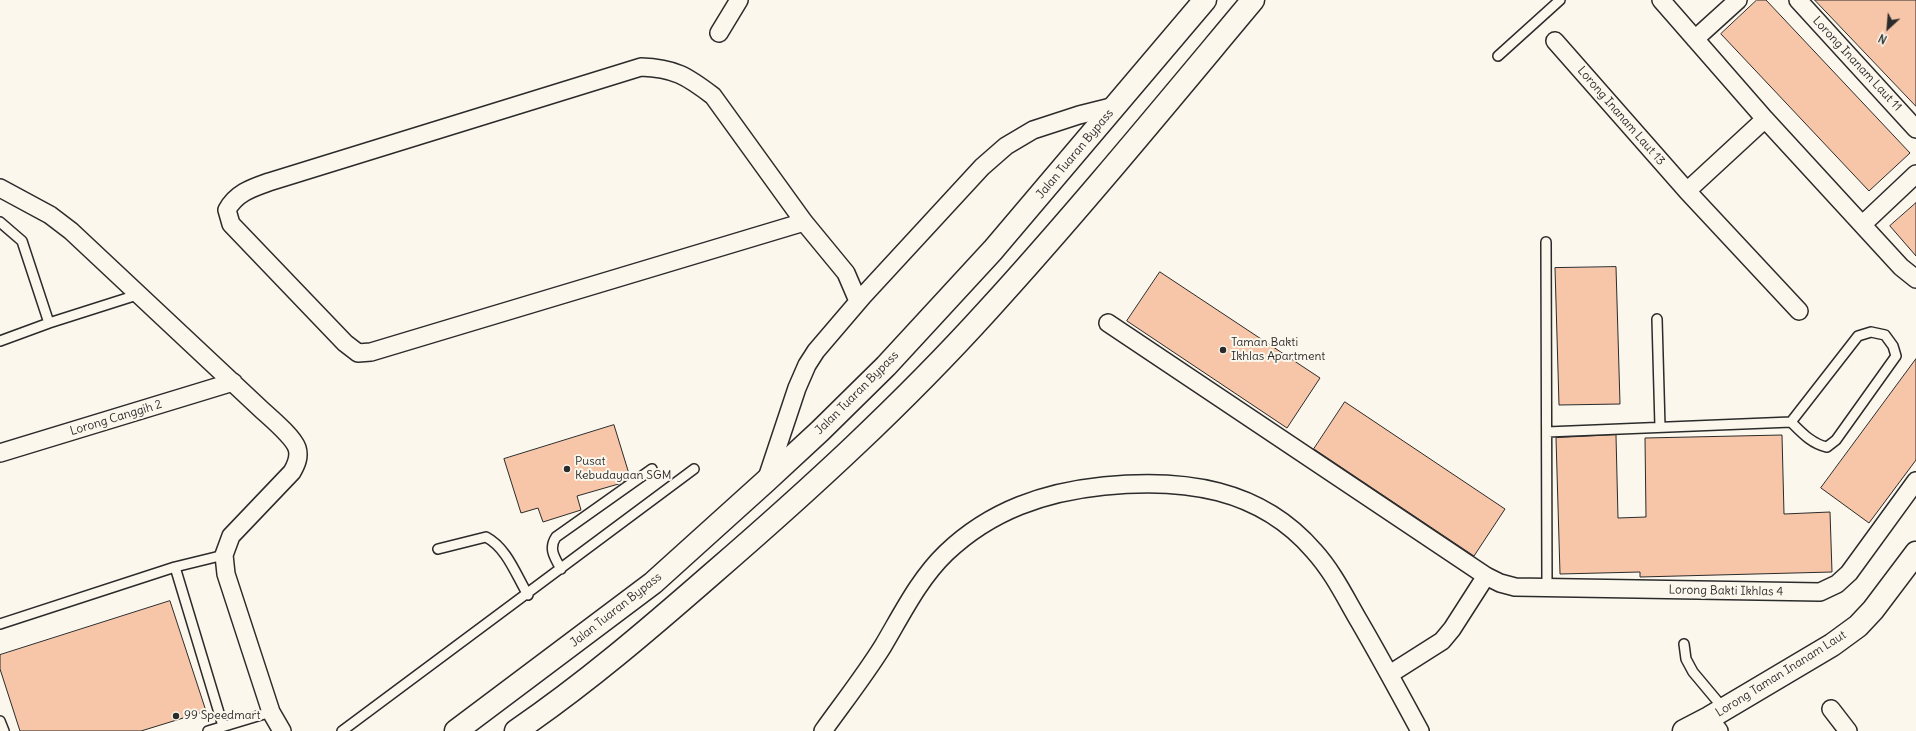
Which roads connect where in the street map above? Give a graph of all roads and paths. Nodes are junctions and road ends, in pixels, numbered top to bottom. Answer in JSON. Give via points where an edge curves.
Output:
{"nodes":[{"id":1,"x":739,"y":0,"type":"edge"},
{"id":2,"x":1205,"y":0,"type":"edge"},
{"id":3,"x":1253,"y":0,"type":"edge"},
{"id":4,"x":1560,"y":0,"type":"edge"},
{"id":5,"x":1661,"y":0,"type":"edge"},
{"id":6,"x":1738,"y":0,"type":"edge"},
{"id":7,"x":1798,"y":0,"type":"edge"},
{"id":8,"x":719,"y":33,"type":"dead end"},
{"id":9,"x":1695,"y":39,"type":"junction"},
{"id":10,"x":1556,"y":41,"type":"dead end"},
{"id":11,"x":1498,"y":56,"type":"dead end"},
{"id":12,"x":1115,"y":106,"type":"junction"},
{"id":13,"x":1765,"y":119,"type":"junction"},
{"id":14,"x":1916,"y":129,"type":"edge"},
{"id":15,"x":1916,"y":174,"type":"edge"},
{"id":16,"x":0,"y":188,"type":"edge"},
{"id":17,"x":1687,"y":191,"type":"junction"},
{"id":18,"x":0,"y":222,"type":"edge"},
{"id":19,"x":804,"y":222,"type":"junction"},
{"id":20,"x":1863,"y":224,"type":"junction"},
{"id":21,"x":1546,"y":242,"type":"dead end"},
{"id":22,"x":846,"y":273,"type":"junction"},
{"id":23,"x":1916,"y":279,"type":"edge"},
{"id":24,"x":873,"y":285,"type":"junction"},
{"id":25,"x":138,"y":295,"type":"junction"},
{"id":26,"x":858,"y":301,"type":"junction"},
{"id":27,"x":1799,"y":311,"type":"dead end"},
{"id":28,"x":1657,"y":320,"type":"dead end"},
{"id":29,"x":49,"y":322,"type":"junction"},
{"id":30,"x":1108,"y":323,"type":"dead end"},
{"id":31,"x":0,"y":341,"type":"edge"},
{"id":32,"x":233,"y":382,"type":"junction"},
{"id":33,"x":1791,"y":422,"type":"junction"},
{"id":34,"x":1660,"y":427,"type":"junction"},
{"id":35,"x":1547,"y":432,"type":"junction"},
{"id":36,"x":0,"y":453,"type":"edge"},
{"id":37,"x":652,"y":469,"type":"dead end"},
{"id":38,"x":694,"y":469,"type":"dead end"},
{"id":39,"x":1916,"y":481,"type":"edge"},
{"id":40,"x":766,"y":482,"type":"junction"},
{"id":41,"x":438,"y":549,"type":"dead end"},
{"id":42,"x":1916,"y":552,"type":"edge"},
{"id":43,"x":224,"y":555,"type":"junction"},
{"id":44,"x":174,"y":567,"type":"junction"},
{"id":45,"x":561,"y":569,"type":"junction"},
{"id":46,"x":1486,"y":576,"type":"junction"},
{"id":47,"x":1547,"y":588,"type":"junction"},
{"id":48,"x":528,"y":595,"type":"junction"},
{"id":49,"x":0,"y":624,"type":"edge"},
{"id":50,"x":1684,"y":644,"type":"dead end"},
{"id":51,"x":1390,"y":674,"type":"junction"},
{"id":52,"x":552,"y":707,"type":"junction"},
{"id":53,"x":1831,"y":709,"type":"dead end"},
{"id":54,"x":271,"y":712,"type":"junction"},
{"id":55,"x":1718,"y":719,"type":"edge"},
{"id":56,"x":0,"y":721,"type":"edge"},
{"id":57,"x":223,"y":726,"type":"junction"},
{"id":58,"x":4,"y":731,"type":"edge"},
{"id":59,"x":208,"y":731,"type":"edge"},
{"id":60,"x":282,"y":731,"type":"edge"},
{"id":61,"x":342,"y":731,"type":"edge"},
{"id":62,"x":456,"y":731,"type":"edge"},
{"id":63,"x":516,"y":731,"type":"edge"},
{"id":64,"x":537,"y":731,"type":"edge"},
{"id":65,"x":823,"y":731,"type":"edge"},
{"id":66,"x":1420,"y":731,"type":"edge"},
{"id":67,"x":1684,"y":731,"type":"edge"},
{"id":68,"x":1848,"y":731,"type":"edge"}],
"edges":[{"from":1,"to":8,"type":"street"},
{"from":2,"to":12,"type":"main road","name":"Jalan Tuaran Bypass"},
{"from":3,"to":52,"type":"main road","via":[[1094,189],[987,311],[865,437],[659,620]]},
{"from":4,"to":11,"type":"lane"},
{"from":5,"to":9,"type":"street"},
{"from":6,"to":9,"type":"street"},
{"from":7,"to":14,"type":"street","name":"Lorong Inanam Laut 11"},
{"from":9,"to":13,"type":"street"},
{"from":10,"to":17,"type":"street","name":"Lorong Inanam Laut 13"},
{"from":12,"to":24,"type":"street","via":[[1033,130],[1006,146],[982,167]]},
{"from":12,"to":40,"type":"main road","name":"Jalan Tuaran Bypass","via":[[993,250],[886,366]]},
{"from":13,"to":17,"type":"street"},
{"from":13,"to":20,"type":"street"},
{"from":15,"to":20,"type":"street"},
{"from":16,"to":25,"type":"street","via":[[50,215],[71,231]]},
{"from":17,"to":27,"type":"street","name":"Lorong Inanam Laut 13"},
{"from":18,"to":29,"type":"lane","via":[[22,241]]},
{"from":19,"to":19,"type":"street","via":[[712,96],[696,83],[662,67],[641,67],[269,182],[233,199],[227,210],[231,224],[345,343],[358,352],[372,352]]},
{"from":19,"to":22,"type":"street"},
{"from":20,"to":23,"type":"street"},
{"from":21,"to":35,"type":"lane"},
{"from":22,"to":24,"type":"street"},
{"from":22,"to":26,"type":"street"},
{"from":24,"to":26,"type":"street"},
{"from":25,"to":29,"type":"lane"},
{"from":25,"to":32,"type":"street"},
{"from":26,"to":40,"type":"street","via":[[807,365]]},
{"from":28,"to":34,"type":"lane"},
{"from":29,"to":31,"type":"lane"},
{"from":30,"to":46,"type":"street","name":"Lorong Bakti Ikhlas 4"},
{"from":32,"to":36,"type":"street","name":"Lorong Canggih 2"},
{"from":32,"to":43,"type":"street","via":[[292,440],[298,456],[292,472],[231,536]]},
{"from":33,"to":33,"type":"lane","via":[[1803,435],[1820,445],[1827,447],[1836,440],[1896,356],[1885,335],[1871,332],[1858,336]]},
{"from":33,"to":34,"type":"lane"},
{"from":34,"to":35,"type":"lane"},
{"from":35,"to":47,"type":"lane"},
{"from":37,"to":45,"type":"lane","via":[[556,537],[552,551]]},
{"from":38,"to":45,"type":"lane"},
{"from":39,"to":47,"type":"street","name":"Lorong Bakti Ikhlas 4","via":[[1849,573],[1837,584],[1820,592]]},
{"from":40,"to":62,"type":"main road","name":"Jalan Tuaran Bypass","via":[[653,583]]},
{"from":41,"to":48,"type":"lane","via":[[486,537],[502,549]]},
{"from":42,"to":55,"type":"main road","name":"Lorong Taman Inanam Laut","via":[[1858,626]]},
{"from":43,"to":44,"type":"lane"},
{"from":43,"to":54,"type":"street","via":[[226,574]]},
{"from":44,"to":49,"type":"lane"},
{"from":44,"to":57,"type":"lane"},
{"from":45,"to":48,"type":"lane"},
{"from":46,"to":47,"type":"street","name":"Lorong Bakti Ikhlas 4","via":[[1515,587]]},
{"from":46,"to":51,"type":"street","via":[[1442,641]]},
{"from":48,"to":61,"type":"lane"},
{"from":50,"to":55,"type":"lane","via":[[1686,659]]},
{"from":51,"to":65,"type":"street","via":[[1333,576],[1314,550],[1288,526],[1263,509],[1214,489],[1179,485],[1081,488],[1044,496],[1010,508],[975,530],[946,553],[924,578],[865,673]]},
{"from":51,"to":66,"type":"street"},
{"from":52,"to":63,"type":"main road"},
{"from":52,"to":64,"type":"main road"},
{"from":53,"to":68,"type":"street"},
{"from":54,"to":57,"type":"lane"},
{"from":54,"to":60,"type":"street"},
{"from":55,"to":67,"type":"main road","name":"Lorong Taman Inanam Laut"},
{"from":56,"to":58,"type":"lane"},
{"from":57,"to":59,"type":"lane"}]}
